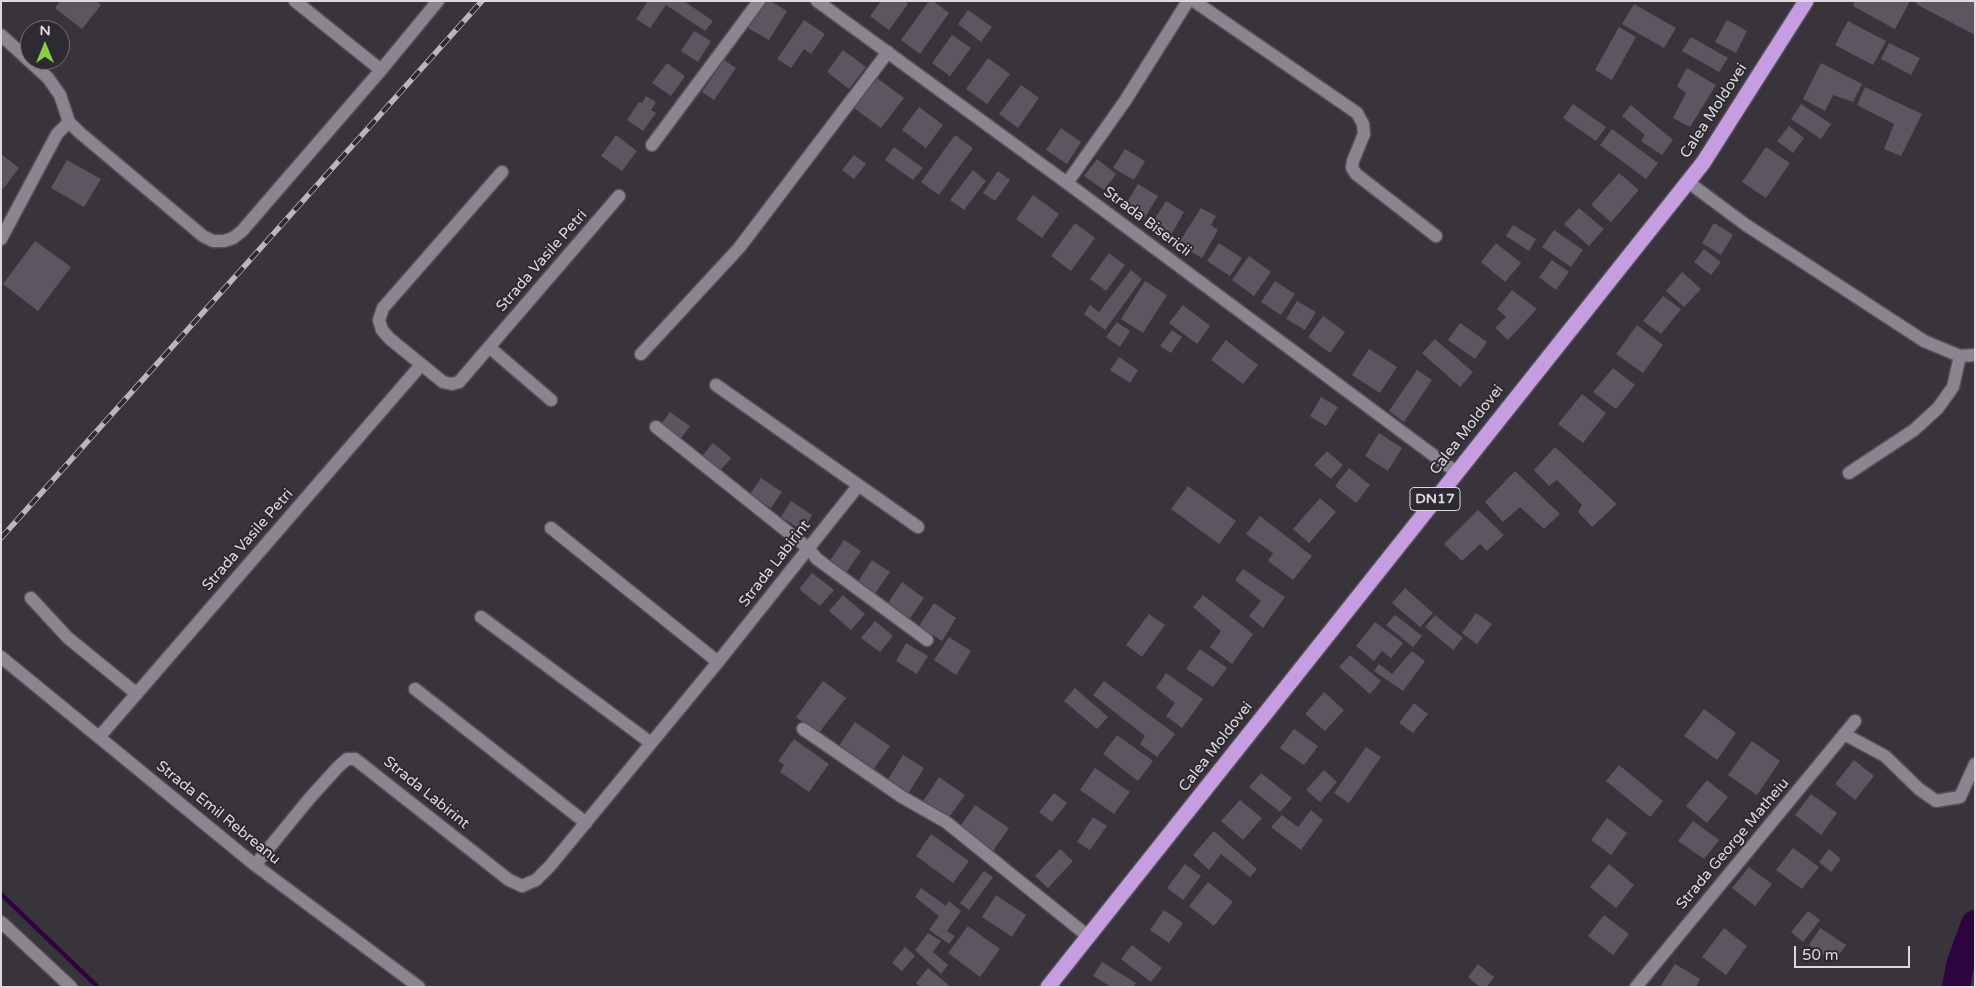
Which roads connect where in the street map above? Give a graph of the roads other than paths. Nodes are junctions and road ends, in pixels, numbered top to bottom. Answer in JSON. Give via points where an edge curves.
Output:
{"nodes":[{"id":1,"x":295,"y":1,"type":"edge"},
{"id":2,"x":438,"y":1,"type":"edge"},
{"id":3,"x":759,"y":1,"type":"edge"},
{"id":4,"x":817,"y":1,"type":"edge"},
{"id":5,"x":1188,"y":1,"type":"edge"},
{"id":6,"x":1194,"y":1,"type":"edge"},
{"id":7,"x":1806,"y":1,"type":"edge"},
{"id":8,"x":1,"y":35,"type":"edge"},
{"id":9,"x":888,"y":52,"type":"junction"},
{"id":10,"x":381,"y":70,"type":"junction"},
{"id":11,"x":69,"y":122,"type":"junction"},
{"id":12,"x":652,"y":145,"type":"dead end"},
{"id":13,"x":502,"y":172,"type":"dead end"},
{"id":14,"x":1688,"y":182,"type":"junction"},
{"id":15,"x":1067,"y":183,"type":"junction"},
{"id":16,"x":619,"y":196,"type":"dead end"},
{"id":17,"x":1436,"y":236,"type":"dead end"},
{"id":18,"x":1,"y":239,"type":"edge"},
{"id":19,"x":489,"y":347,"type":"junction"},
{"id":20,"x":641,"y":354,"type":"dead end"},
{"id":21,"x":1975,"y":355,"type":"edge"},
{"id":22,"x":1960,"y":356,"type":"junction"},
{"id":23,"x":421,"y":365,"type":"junction"},
{"id":24,"x":716,"y":385,"type":"dead end"},
{"id":25,"x":551,"y":400,"type":"dead end"},
{"id":26,"x":656,"y":427,"type":"dead end"},
{"id":27,"x":1456,"y":472,"type":"junction"},
{"id":28,"x":1849,"y":473,"type":"dead end"},
{"id":29,"x":858,"y":486,"type":"junction"},
{"id":30,"x":918,"y":527,"type":"dead end"},
{"id":31,"x":552,"y":528,"type":"dead end"},
{"id":32,"x":808,"y":548,"type":"junction"},
{"id":33,"x":31,"y":598,"type":"dead end"},
{"id":34,"x":481,"y":617,"type":"dead end"},
{"id":35,"x":927,"y":640,"type":"dead end"},
{"id":36,"x":1,"y":657,"type":"edge"},
{"id":37,"x":718,"y":662,"type":"junction"},
{"id":38,"x":415,"y":689,"type":"dead end"},
{"id":39,"x":136,"y":694,"type":"junction"},
{"id":40,"x":1855,"y":722,"type":"dead end"},
{"id":41,"x":803,"y":729,"type":"dead end"},
{"id":42,"x":1844,"y":734,"type":"junction"},
{"id":43,"x":100,"y":736,"type":"junction"},
{"id":44,"x":651,"y":743,"type":"junction"},
{"id":45,"x":1975,"y":764,"type":"edge"},
{"id":46,"x":586,"y":823,"type":"junction"},
{"id":47,"x":255,"y":865,"type":"junction"},
{"id":48,"x":1,"y":922,"type":"edge"},
{"id":49,"x":1089,"y":937,"type":"junction"},
{"id":50,"x":71,"y":987,"type":"edge"},
{"id":51,"x":419,"y":987,"type":"edge"},
{"id":52,"x":1048,"y":987,"type":"edge"},
{"id":53,"x":1636,"y":987,"type":"edge"}],
"edges":[{"from":1,"to":10,"type":"street"},
{"from":2,"to":10,"type":"street"},
{"from":3,"to":12,"type":"street"},
{"from":4,"to":9,"type":"street","name":"Strada Bisericii"},
{"from":5,"to":15,"type":"street","via":[[1125,102]]},
{"from":6,"to":17,"type":"street","via":[[1356,113],[1363,124],[1364,134],[1352,168]]},
{"from":7,"to":14,"type":"highway","name":"Calea Moldovei","number":"DN17"},
{"from":8,"to":11,"type":"street","via":[[48,78],[60,95]]},
{"from":9,"to":15,"type":"street","name":"Strada Bisericii"},
{"from":9,"to":20,"type":"street","via":[[739,248]]},
{"from":10,"to":11,"type":"street","via":[[242,231],[224,241],[213,241],[203,236]]},
{"from":11,"to":18,"type":"street","via":[[58,134]]},
{"from":13,"to":23,"type":"street","name":"Strada Vasile Petri","via":[[383,308],[379,320],[382,330]]},
{"from":14,"to":22,"type":"street","via":[[1746,225],[1924,341]]},
{"from":14,"to":27,"type":"highway","name":"Calea Moldovei","number":"DN17"},
{"from":15,"to":27,"type":"street","name":"Strada Bisericii"},
{"from":16,"to":19,"type":"street","name":"Strada Vasile Petri"},
{"from":19,"to":23,"type":"street","name":"Strada Vasile Petri","via":[[459,382],[452,384],[443,382]]},
{"from":19,"to":25,"type":"street"},
{"from":21,"to":22,"type":"street"},
{"from":22,"to":28,"type":"street","via":[[1953,387],[1938,408],[1914,430]]},
{"from":23,"to":39,"type":"street","name":"Strada Vasile Petri"},
{"from":24,"to":29,"type":"street"},
{"from":26,"to":32,"type":"street"},
{"from":27,"to":49,"type":"highway","name":"Calea Moldovei","number":"DN17"},
{"from":29,"to":30,"type":"street"},
{"from":29,"to":32,"type":"street","name":"Strada Labirint"},
{"from":31,"to":37,"type":"street"},
{"from":32,"to":35,"type":"street","via":[[817,559]]},
{"from":32,"to":37,"type":"street","name":"Strada Labirint"},
{"from":33,"to":39,"type":"street","via":[[68,638]]},
{"from":34,"to":44,"type":"street"},
{"from":36,"to":43,"type":"street","name":"Strada Emil Rebreanu"},
{"from":37,"to":44,"type":"street","name":"Strada Labirint"},
{"from":38,"to":46,"type":"street"},
{"from":39,"to":43,"type":"street","name":"Strada Vasile Petri"},
{"from":40,"to":42,"type":"street","name":"Strada George Matheiu"},
{"from":41,"to":49,"type":"street","via":[[902,798],[946,822]]},
{"from":42,"to":45,"type":"street","via":[[1885,756],[1936,801],[1960,797]]},
{"from":42,"to":53,"type":"street","name":"Strada George Matheiu"},
{"from":43,"to":47,"type":"street","name":"Strada Emil Rebreanu"},
{"from":44,"to":46,"type":"street","name":"Strada Labirint"},
{"from":46,"to":47,"type":"street","name":"Strada Labirint","via":[[536,880],[522,886],[509,880],[361,762],[347,759],[308,799]]},
{"from":47,"to":51,"type":"street","name":"Strada Emil Rebreanu"},
{"from":48,"to":50,"type":"street"},
{"from":49,"to":52,"type":"highway","name":"Calea Moldovei","number":"DN17"}]}
